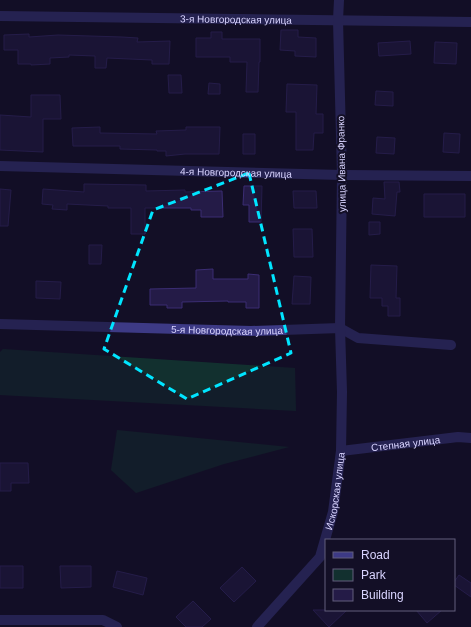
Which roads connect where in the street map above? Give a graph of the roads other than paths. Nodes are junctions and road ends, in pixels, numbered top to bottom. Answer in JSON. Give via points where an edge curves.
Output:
{"nodes":[{"id":1,"x":339,"y":0,"type":"edge"},
{"id":2,"x":0,"y":16,"type":"edge"},
{"id":3,"x":338,"y":20,"type":"junction"},
{"id":4,"x":471,"y":22,"type":"edge"},
{"id":5,"x":0,"y":166,"type":"edge"},
{"id":6,"x":342,"y":175,"type":"junction"},
{"id":7,"x":471,"y":176,"type":"edge"},
{"id":8,"x":0,"y":324,"type":"edge"},
{"id":9,"x":340,"y":328,"type":"junction"},
{"id":10,"x":452,"y":345,"type":"dead end"},
{"id":11,"x":471,"y":438,"type":"edge"},
{"id":12,"x":341,"y":451,"type":"junction"},
{"id":13,"x":326,"y":539,"type":"edge"},
{"id":14,"x":325,"y":541,"type":"edge"},
{"id":15,"x":0,"y":620,"type":"edge"},
{"id":16,"x":116,"y":627,"type":"edge"},
{"id":17,"x":257,"y":627,"type":"edge"}],
"edges":[{"from":1,"to":3,"type":"street","name":"улица Ивана Франко"},
{"from":2,"to":3,"type":"street","name":"3-я Новгородская улица"},
{"from":3,"to":4,"type":"street","name":"3-я Новгородская улица"},
{"from":3,"to":6,"type":"street","name":"улица Ивана Франко"},
{"from":5,"to":6,"type":"street","name":"4-я Новгородская улица"},
{"from":6,"to":7,"type":"street","name":"4-я Новгородская улица"},
{"from":6,"to":9,"type":"street","name":"улица Ивана Франко"},
{"from":8,"to":9,"type":"street","name":"5-я Новгородская улица","via":[[251,331]]},
{"from":9,"to":10,"type":"street","via":[[358,338]]},
{"from":9,"to":12,"type":"street","name":"Искорская улица"},
{"from":11,"to":12,"type":"street","name":"Степная улица","via":[[458,437]]},
{"from":12,"to":13,"type":"street","name":"Искорская улица","via":[[334,512]]},
{"from":14,"to":17,"type":"street","name":"Искорская улица","via":[[320,557]]},
{"from":15,"to":16,"type":"street","via":[[103,620]]}]}
